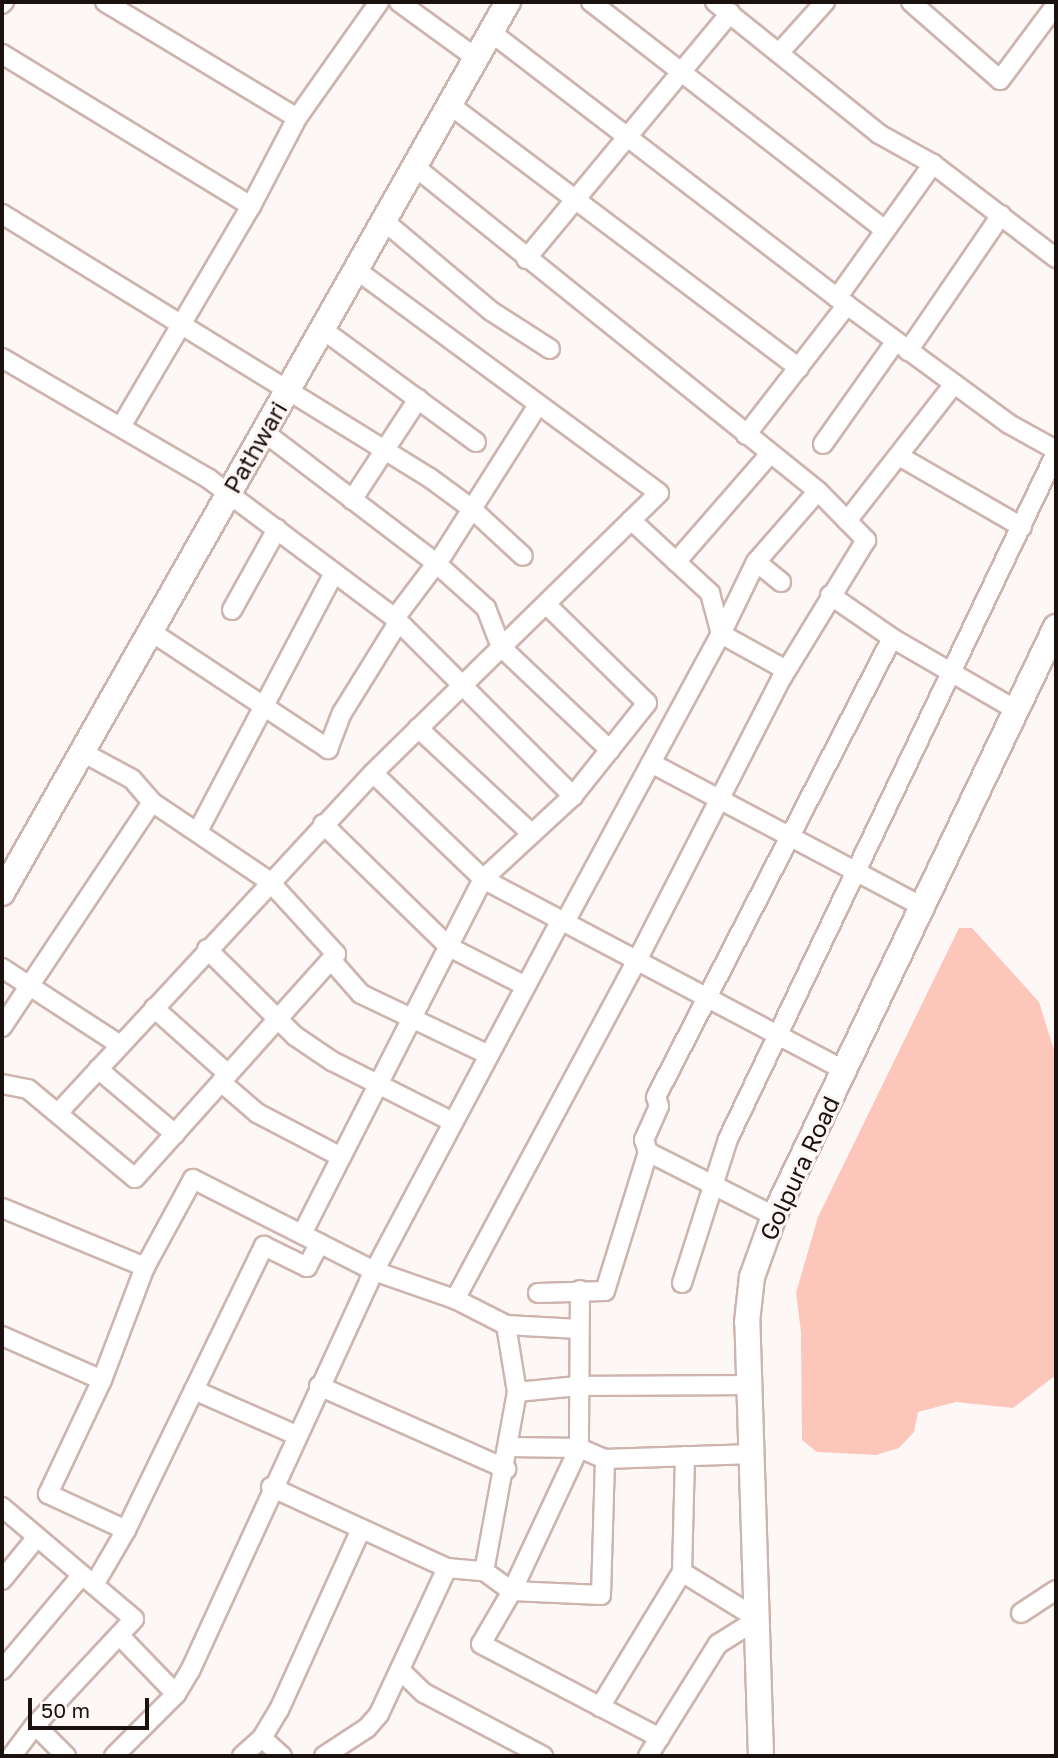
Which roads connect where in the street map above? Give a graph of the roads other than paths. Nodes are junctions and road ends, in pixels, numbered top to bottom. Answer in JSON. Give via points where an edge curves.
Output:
{"nodes":[{"id":1,"x":379,"y":2,"type":"edge"},
{"id":2,"x":399,"y":2,"type":"edge"},
{"id":3,"x":508,"y":2,"type":"edge"},
{"id":4,"x":592,"y":2,"type":"edge"},
{"id":5,"x":825,"y":2,"type":"edge"},
{"id":6,"x":911,"y":2,"type":"edge"},
{"id":7,"x":112,"y":4,"type":"edge"},
{"id":8,"x":1051,"y":5,"type":"edge"},
{"id":9,"x":722,"y":8,"type":"edge"},
{"id":10,"x":492,"y":33,"type":"junction"},
{"id":11,"x":779,"y":53,"type":"junction"},
{"id":12,"x":2,"y":54,"type":"edge"},
{"id":13,"x":476,"y":58,"type":"junction"},
{"id":14,"x":681,"y":73,"type":"junction"},
{"id":15,"x":450,"y":105,"type":"junction"},
{"id":16,"x":297,"y":118,"type":"junction"},
{"id":17,"x":626,"y":136,"type":"junction"},
{"id":18,"x":933,"y":164,"type":"junction"},
{"id":19,"x":414,"y":166,"type":"junction"},
{"id":20,"x":573,"y":199,"type":"junction"},
{"id":21,"x":251,"y":206,"type":"junction"},
{"id":22,"x":1000,"y":215,"type":"junction"},
{"id":23,"x":384,"y":220,"type":"junction"},
{"id":24,"x":4,"y":222,"type":"edge"},
{"id":25,"x":884,"y":229,"type":"junction"},
{"id":26,"x":1056,"y":258,"type":"edge"},
{"id":27,"x":526,"y":259,"type":"junction"},
{"id":28,"x":356,"y":270,"type":"junction"},
{"id":29,"x":842,"y":302,"type":"junction"},
{"id":30,"x":180,"y":322,"type":"junction"},
{"id":31,"x":322,"y":329,"type":"junction"},
{"id":32,"x":902,"y":346,"type":"junction"},
{"id":33,"x":550,"y":349,"type":"dead end"},
{"id":34,"x":2,"y":358,"type":"edge"},
{"id":35,"x":799,"y":368,"type":"junction"},
{"id":36,"x":954,"y":384,"type":"junction"},
{"id":37,"x":289,"y":388,"type":"junction"},
{"id":38,"x":418,"y":399,"type":"junction"},
{"id":39,"x":538,"y":405,"type":"junction"},
{"id":40,"x":122,"y":425,"type":"junction"},
{"id":41,"x":264,"y":432,"type":"junction"},
{"id":42,"x":747,"y":435,"type":"junction"},
{"id":43,"x":476,"y":442,"type":"dead end"},
{"id":44,"x":823,"y":444,"type":"dead end"},
{"id":45,"x":384,"y":450,"type":"junction"},
{"id":46,"x":1056,"y":451,"type":"edge"},
{"id":47,"x":770,"y":454,"type":"junction"},
{"id":48,"x":899,"y":457,"type":"junction"},
{"id":49,"x":818,"y":491,"type":"junction"},
{"id":50,"x":229,"y":493,"type":"junction"},
{"id":51,"x":352,"y":500,"type":"junction"},
{"id":52,"x":472,"y":509,"type":"junction"},
{"id":53,"x":631,"y":520,"type":"junction"},
{"id":54,"x":847,"y":521,"type":"junction"},
{"id":55,"x":1022,"y":527,"type":"junction"},
{"id":56,"x":277,"y":529,"type":"junction"},
{"id":57,"x":523,"y":556,"type":"dead end"},
{"id":58,"x":676,"y":562,"type":"junction"},
{"id":59,"x":756,"y":562,"type":"junction"},
{"id":60,"x":436,"y":563,"type":"junction"},
{"id":61,"x":334,"y":573,"type":"junction"},
{"id":62,"x":781,"y":582,"type":"dead end"},
{"id":63,"x":830,"y":595,"type":"junction"},
{"id":64,"x":546,"y":604,"type":"junction"},
{"id":65,"x":232,"y":610,"type":"dead end"},
{"id":66,"x":397,"y":620,"type":"junction"},
{"id":67,"x":1056,"y":627,"type":"edge"},
{"id":68,"x":150,"y":631,"type":"junction"},
{"id":69,"x":721,"y":634,"type":"junction"},
{"id":70,"x":892,"y":638,"type":"junction"},
{"id":71,"x":501,"y":647,"type":"junction"},
{"id":72,"x":786,"y":670,"type":"junction"},
{"id":73,"x":953,"y":674,"type":"junction"},
{"id":74,"x":461,"y":687,"type":"junction"},
{"id":75,"x":266,"y":708,"type":"junction"},
{"id":76,"x":1016,"y":710,"type":"junction"},
{"id":77,"x":418,"y":728,"type":"junction"},
{"id":78,"x":610,"y":750,"type":"junction"},
{"id":79,"x":82,"y":752,"type":"junction"},
{"id":80,"x":651,"y":763,"type":"junction"},
{"id":81,"x":373,"y":773,"type":"junction"},
{"id":82,"x":573,"y":796,"type":"junction"},
{"id":83,"x":720,"y":799,"type":"junction"},
{"id":84,"x":152,"y":802,"type":"junction"},
{"id":85,"x":323,"y":824,"type":"junction"},
{"id":86,"x":198,"y":831,"type":"junction"},
{"id":87,"x":531,"y":833,"type":"junction"},
{"id":88,"x":789,"y":836,"type":"junction"},
{"id":89,"x":858,"y":873,"type":"junction"},
{"id":90,"x":482,"y":879,"type":"junction"},
{"id":91,"x":269,"y":881,"type":"junction"},
{"id":92,"x":2,"y":893,"type":"edge"},
{"id":93,"x":923,"y":907,"type":"junction"},
{"id":94,"x":563,"y":921,"type":"junction"},
{"id":95,"x":449,"y":947,"type":"junction"},
{"id":96,"x":207,"y":949,"type":"junction"},
{"id":97,"x":331,"y":960,"type":"junction"},
{"id":98,"x":638,"y":960,"type":"junction"},
{"id":99,"x":2,"y":968,"type":"edge"},
{"id":100,"x":29,"y":983,"type":"junction"},
{"id":101,"x":526,"y":986,"type":"junction"},
{"id":102,"x":707,"y":997,"type":"junction"},
{"id":103,"x":153,"y":1008,"type":"junction"},
{"id":104,"x":414,"y":1016,"type":"junction"},
{"id":105,"x":280,"y":1017,"type":"junction"},
{"id":106,"x":2,"y":1027,"type":"edge"},
{"id":107,"x":780,"y":1035,"type":"junction"},
{"id":108,"x":120,"y":1045,"type":"junction"},
{"id":109,"x":489,"y":1055,"type":"junction"},
{"id":110,"x":98,"y":1069,"type":"junction"},
{"id":111,"x":844,"y":1070,"type":"junction"},
{"id":112,"x":224,"y":1078,"type":"junction"},
{"id":113,"x":2,"y":1084,"type":"edge"},
{"id":114,"x":377,"y":1084,"type":"junction"},
{"id":115,"x":58,"y":1113,"type":"junction"},
{"id":116,"x":453,"y":1122,"type":"junction"},
{"id":117,"x":175,"y":1134,"type":"junction"},
{"id":118,"x":648,"y":1152,"type":"junction"},
{"id":119,"x":341,"y":1157,"type":"junction"},
{"id":120,"x":715,"y":1186,"type":"junction"},
{"id":121,"x":2,"y":1208,"type":"edge"},
{"id":122,"x":774,"y":1216,"type":"junction"},
{"id":123,"x":302,"y":1234,"type":"junction"},
{"id":124,"x":320,"y":1243,"type":"junction"},
{"id":125,"x":145,"y":1267,"type":"junction"},
{"id":126,"x":374,"y":1271,"type":"junction"},
{"id":127,"x":682,"y":1283,"type":"dead end"},
{"id":128,"x":580,"y":1290,"type":"junction"},
{"id":129,"x":538,"y":1293,"type":"dead end"},
{"id":130,"x":455,"y":1300,"type":"junction"},
{"id":131,"x":506,"y":1325,"type":"junction"},
{"id":132,"x":579,"y":1329,"type":"junction"},
{"id":133,"x":2,"y":1336,"type":"edge"},
{"id":134,"x":102,"y":1380,"type":"junction"},
{"id":135,"x":749,"y":1385,"type":"junction"},
{"id":136,"x":319,"y":1386,"type":"junction"},
{"id":137,"x":578,"y":1386,"type":"junction"},
{"id":138,"x":194,"y":1390,"type":"junction"},
{"id":139,"x":517,"y":1392,"type":"junction"},
{"id":140,"x":296,"y":1435,"type":"junction"},
{"id":141,"x":509,"y":1447,"type":"junction"},
{"id":142,"x":579,"y":1448,"type":"junction"},
{"id":143,"x":753,"y":1454,"type":"junction"},
{"id":144,"x":685,"y":1456,"type":"junction"},
{"id":145,"x":605,"y":1459,"type":"junction"},
{"id":146,"x":506,"y":1469,"type":"junction"},
{"id":147,"x":271,"y":1487,"type":"junction"},
{"id":148,"x":2,"y":1507,"type":"edge"},
{"id":149,"x":362,"y":1529,"type":"junction"},
{"id":150,"x":126,"y":1530,"type":"junction"},
{"id":151,"x":37,"y":1537,"type":"junction"},
{"id":152,"x":447,"y":1569,"type":"junction"},
{"id":153,"x":484,"y":1571,"type":"junction"},
{"id":154,"x":682,"y":1572,"type":"junction"},
{"id":155,"x":2,"y":1580,"type":"edge"},
{"id":156,"x":88,"y":1580,"type":"junction"},
{"id":157,"x":1056,"y":1590,"type":"edge"},
{"id":158,"x":512,"y":1591,"type":"junction"},
{"id":159,"x":1021,"y":1613,"type":"dead end"},
{"id":160,"x":758,"y":1619,"type":"junction"},
{"id":161,"x":119,"y":1635,"type":"junction"},
{"id":162,"x":2,"y":1670,"type":"edge"},
{"id":163,"x":400,"y":1670,"type":"junction"},
{"id":164,"x":176,"y":1694,"type":"junction"},
{"id":165,"x":600,"y":1707,"type":"junction"},
{"id":166,"x":35,"y":1725,"type":"junction"},
{"id":167,"x":262,"y":1738,"type":"junction"},
{"id":168,"x":660,"y":1738,"type":"junction"},
{"id":169,"x":12,"y":1756,"type":"edge"},
{"id":170,"x":66,"y":1756,"type":"edge"},
{"id":171,"x":114,"y":1756,"type":"edge"},
{"id":172,"x":242,"y":1756,"type":"edge"},
{"id":173,"x":282,"y":1756,"type":"edge"},
{"id":174,"x":324,"y":1756,"type":"edge"},
{"id":175,"x":543,"y":1756,"type":"edge"},
{"id":176,"x":649,"y":1756,"type":"edge"},
{"id":177,"x":761,"y":1756,"type":"edge"}],
"edges":[{"from":1,"to":16,"type":"street"},
{"from":2,"to":13,"type":"street"},
{"from":3,"to":10,"type":"street","name":"Pathwari"},
{"from":4,"to":14,"type":"street"},
{"from":5,"to":11,"type":"street"},
{"from":6,"to":8,"type":"street","via":[[1000,80]]},
{"from":7,"to":16,"type":"street"},
{"from":9,"to":11,"type":"street"},
{"from":9,"to":14,"type":"street"},
{"from":10,"to":13,"type":"street","name":"Pathwari"},
{"from":10,"to":17,"type":"street"},
{"from":11,"to":18,"type":"street","via":[[879,134]]},
{"from":12,"to":21,"type":"street"},
{"from":13,"to":15,"type":"street","name":"Pathwari"},
{"from":14,"to":17,"type":"street"},
{"from":14,"to":25,"type":"street"},
{"from":15,"to":19,"type":"street","name":"Pathwari"},
{"from":15,"to":20,"type":"street"},
{"from":16,"to":21,"type":"street"},
{"from":17,"to":20,"type":"street"},
{"from":17,"to":29,"type":"street"},
{"from":18,"to":22,"type":"street"},
{"from":18,"to":25,"type":"street"},
{"from":19,"to":23,"type":"street","name":"Pathwari"},
{"from":19,"to":27,"type":"street"},
{"from":20,"to":27,"type":"street"},
{"from":20,"to":35,"type":"street"},
{"from":21,"to":30,"type":"street"},
{"from":22,"to":26,"type":"street"},
{"from":22,"to":32,"type":"street"},
{"from":23,"to":28,"type":"street","name":"Pathwari"},
{"from":23,"to":33,"type":"street","via":[[491,311]]},
{"from":24,"to":30,"type":"street"},
{"from":25,"to":29,"type":"street"},
{"from":27,"to":42,"type":"street"},
{"from":28,"to":31,"type":"street","name":"Pathwari"},
{"from":28,"to":39,"type":"street"},
{"from":29,"to":32,"type":"street"},
{"from":29,"to":35,"type":"street"},
{"from":30,"to":37,"type":"street"},
{"from":30,"to":40,"type":"street"},
{"from":31,"to":37,"type":"street","name":"Pathwari"},
{"from":31,"to":38,"type":"street"},
{"from":32,"to":36,"type":"street"},
{"from":32,"to":44,"type":"street"},
{"from":34,"to":40,"type":"street"},
{"from":35,"to":42,"type":"street"},
{"from":36,"to":46,"type":"street"},
{"from":36,"to":48,"type":"street"},
{"from":37,"to":41,"type":"street","name":"Pathwari"},
{"from":37,"to":45,"type":"street"},
{"from":38,"to":43,"type":"street"},
{"from":38,"to":45,"type":"street"},
{"from":39,"to":52,"type":"street"},
{"from":39,"to":53,"type":"street","via":[[659,493]]},
{"from":40,"to":50,"type":"street"},
{"from":41,"to":50,"type":"street","name":"Pathwari"},
{"from":41,"to":51,"type":"street"},
{"from":42,"to":47,"type":"street"},
{"from":45,"to":51,"type":"street"},
{"from":45,"to":52,"type":"street"},
{"from":46,"to":55,"type":"street"},
{"from":47,"to":49,"type":"street"},
{"from":47,"to":58,"type":"street"},
{"from":48,"to":54,"type":"street"},
{"from":48,"to":55,"type":"street"},
{"from":49,"to":54,"type":"street"},
{"from":49,"to":59,"type":"street"},
{"from":50,"to":56,"type":"street"},
{"from":50,"to":68,"type":"street","name":"Pathwari"},
{"from":51,"to":60,"type":"street"},
{"from":52,"to":57,"type":"street"},
{"from":52,"to":60,"type":"street"},
{"from":53,"to":58,"type":"street"},
{"from":53,"to":64,"type":"street"},
{"from":54,"to":63,"type":"street","via":[[866,540]]},
{"from":55,"to":73,"type":"street"},
{"from":56,"to":61,"type":"street"},
{"from":56,"to":65,"type":"street"},
{"from":58,"to":69,"type":"street","via":[[709,593]]},
{"from":59,"to":62,"type":"street"},
{"from":59,"to":69,"type":"street"},
{"from":60,"to":66,"type":"street"},
{"from":60,"to":71,"type":"street","via":[[486,608]]},
{"from":61,"to":66,"type":"street"},
{"from":61,"to":75,"type":"street"},
{"from":63,"to":70,"type":"street"},
{"from":63,"to":72,"type":"street"},
{"from":64,"to":71,"type":"street"},
{"from":64,"to":78,"type":"street","via":[[647,703]]},
{"from":66,"to":74,"type":"street"},
{"from":66,"to":75,"type":"street","via":[[342,713],[328,750]]},
{"from":67,"to":76,"type":"street","name":"Golpura Road"},
{"from":68,"to":75,"type":"street"},
{"from":68,"to":79,"type":"street","name":"Pathwari"},
{"from":69,"to":72,"type":"street"},
{"from":69,"to":80,"type":"street"},
{"from":70,"to":73,"type":"street"},
{"from":70,"to":88,"type":"street"},
{"from":71,"to":74,"type":"street"},
{"from":71,"to":78,"type":"street"},
{"from":72,"to":83,"type":"street"},
{"from":73,"to":76,"type":"street"},
{"from":73,"to":89,"type":"street"},
{"from":74,"to":77,"type":"street"},
{"from":74,"to":82,"type":"street"},
{"from":75,"to":86,"type":"street"},
{"from":76,"to":93,"type":"street","name":"Golpura Road"},
{"from":77,"to":81,"type":"street"},
{"from":77,"to":87,"type":"street"},
{"from":78,"to":82,"type":"street"},
{"from":79,"to":84,"type":"street","via":[[132,779]]},
{"from":79,"to":92,"type":"street","name":"Pathwari"},
{"from":80,"to":83,"type":"street"},
{"from":80,"to":94,"type":"street"},
{"from":81,"to":85,"type":"street"},
{"from":81,"to":90,"type":"street"},
{"from":82,"to":87,"type":"street"},
{"from":83,"to":88,"type":"street"},
{"from":83,"to":98,"type":"street"},
{"from":84,"to":86,"type":"street"},
{"from":84,"to":100,"type":"street"},
{"from":85,"to":91,"type":"street"},
{"from":85,"to":95,"type":"street"},
{"from":86,"to":91,"type":"street"},
{"from":87,"to":90,"type":"street"},
{"from":88,"to":89,"type":"street"},
{"from":88,"to":102,"type":"street"},
{"from":89,"to":93,"type":"street"},
{"from":89,"to":107,"type":"street"},
{"from":90,"to":94,"type":"street"},
{"from":90,"to":95,"type":"street"},
{"from":91,"to":96,"type":"street"},
{"from":91,"to":97,"type":"street","via":[[337,954]]},
{"from":93,"to":111,"type":"street","name":"Golpura Road"},
{"from":94,"to":98,"type":"street"},
{"from":94,"to":101,"type":"street"},
{"from":95,"to":101,"type":"street"},
{"from":95,"to":104,"type":"street"},
{"from":96,"to":103,"type":"street"},
{"from":96,"to":105,"type":"street"},
{"from":97,"to":104,"type":"street","via":[[361,994]]},
{"from":97,"to":105,"type":"street"},
{"from":98,"to":102,"type":"street"},
{"from":98,"to":130,"type":"street"},
{"from":99,"to":100,"type":"street"},
{"from":100,"to":106,"type":"street"},
{"from":100,"to":108,"type":"street"},
{"from":101,"to":109,"type":"street"},
{"from":102,"to":107,"type":"street"},
{"from":102,"to":118,"type":"street","via":[[656,1097],[659,1106],[644,1140]]},
{"from":103,"to":108,"type":"street"},
{"from":103,"to":112,"type":"street"},
{"from":104,"to":109,"type":"street"},
{"from":104,"to":114,"type":"street"},
{"from":105,"to":112,"type":"street"},
{"from":105,"to":114,"type":"street","via":[[304,1042]]},
{"from":107,"to":111,"type":"street"},
{"from":107,"to":120,"type":"street","via":[[728,1139]]},
{"from":108,"to":110,"type":"street"},
{"from":109,"to":116,"type":"street"},
{"from":110,"to":115,"type":"street"},
{"from":110,"to":117,"type":"street"},
{"from":111,"to":122,"type":"street","name":"Golpura Road"},
{"from":112,"to":117,"type":"street"},
{"from":112,"to":119,"type":"street","via":[[257,1113]]},
{"from":113,"to":115,"type":"street","via":[[28,1088]]},
{"from":114,"to":116,"type":"street"},
{"from":114,"to":119,"type":"street"},
{"from":115,"to":117,"type":"street","via":[[135,1178]]},
{"from":116,"to":126,"type":"street"},
{"from":118,"to":120,"type":"street"},
{"from":118,"to":128,"type":"street","via":[[605,1290]]},
{"from":119,"to":123,"type":"street"},
{"from":120,"to":122,"type":"street"},
{"from":120,"to":127,"type":"street"},
{"from":121,"to":125,"type":"street"},
{"from":122,"to":135,"type":"street","name":"Golpura Road","via":[[752,1277],[747,1322]]},
{"from":123,"to":124,"type":"street"},
{"from":123,"to":125,"type":"street","via":[[193,1179]]},
{"from":124,"to":126,"type":"street"},
{"from":124,"to":138,"type":"street","via":[[307,1268],[264,1246]]},
{"from":125,"to":134,"type":"street"},
{"from":126,"to":130,"type":"street"},
{"from":126,"to":136,"type":"street"},
{"from":128,"to":129,"type":"street"},
{"from":128,"to":132,"type":"street"},
{"from":130,"to":131,"type":"street"},
{"from":131,"to":132,"type":"street"},
{"from":131,"to":139,"type":"street"},
{"from":132,"to":137,"type":"street"},
{"from":133,"to":134,"type":"street"},
{"from":134,"to":150,"type":"street","via":[[48,1494]]},
{"from":135,"to":137,"type":"street"},
{"from":135,"to":143,"type":"street","name":"Golpura Road"},
{"from":136,"to":140,"type":"street"},
{"from":136,"to":146,"type":"street"},
{"from":137,"to":139,"type":"street"},
{"from":137,"to":142,"type":"street"},
{"from":138,"to":140,"type":"street"},
{"from":138,"to":150,"type":"street"},
{"from":139,"to":141,"type":"street"},
{"from":140,"to":147,"type":"street"},
{"from":141,"to":142,"type":"street"},
{"from":141,"to":146,"type":"street"},
{"from":142,"to":145,"type":"street"},
{"from":142,"to":158,"type":"street"},
{"from":143,"to":144,"type":"street"},
{"from":143,"to":160,"type":"street","name":"Golpura Road"},
{"from":144,"to":145,"type":"street"},
{"from":144,"to":154,"type":"street"},
{"from":145,"to":158,"type":"street","via":[[601,1595]]},
{"from":146,"to":153,"type":"street"},
{"from":147,"to":149,"type":"street"},
{"from":147,"to":164,"type":"street"},
{"from":148,"to":151,"type":"street"},
{"from":149,"to":152,"type":"street"},
{"from":149,"to":167,"type":"street"},
{"from":150,"to":156,"type":"street"},
{"from":151,"to":155,"type":"street"},
{"from":151,"to":156,"type":"street"},
{"from":152,"to":153,"type":"street"},
{"from":152,"to":163,"type":"street"},
{"from":153,"to":158,"type":"street"},
{"from":154,"to":160,"type":"street"},
{"from":154,"to":165,"type":"street"},
{"from":156,"to":161,"type":"street","via":[[134,1619]]},
{"from":156,"to":162,"type":"street"},
{"from":157,"to":159,"type":"street"},
{"from":158,"to":165,"type":"street","via":[[481,1644]]},
{"from":160,"to":168,"type":"street","via":[[718,1644]]},
{"from":160,"to":177,"type":"street","name":"Golpura Road"},
{"from":161,"to":164,"type":"street"},
{"from":161,"to":166,"type":"street"},
{"from":163,"to":174,"type":"street","via":[[367,1728]]},
{"from":163,"to":175,"type":"street","via":[[424,1693]]},
{"from":164,"to":171,"type":"street"},
{"from":165,"to":168,"type":"street"},
{"from":166,"to":169,"type":"street"},
{"from":166,"to":170,"type":"street"},
{"from":167,"to":172,"type":"street"},
{"from":167,"to":173,"type":"street"},
{"from":168,"to":176,"type":"street"}]}
